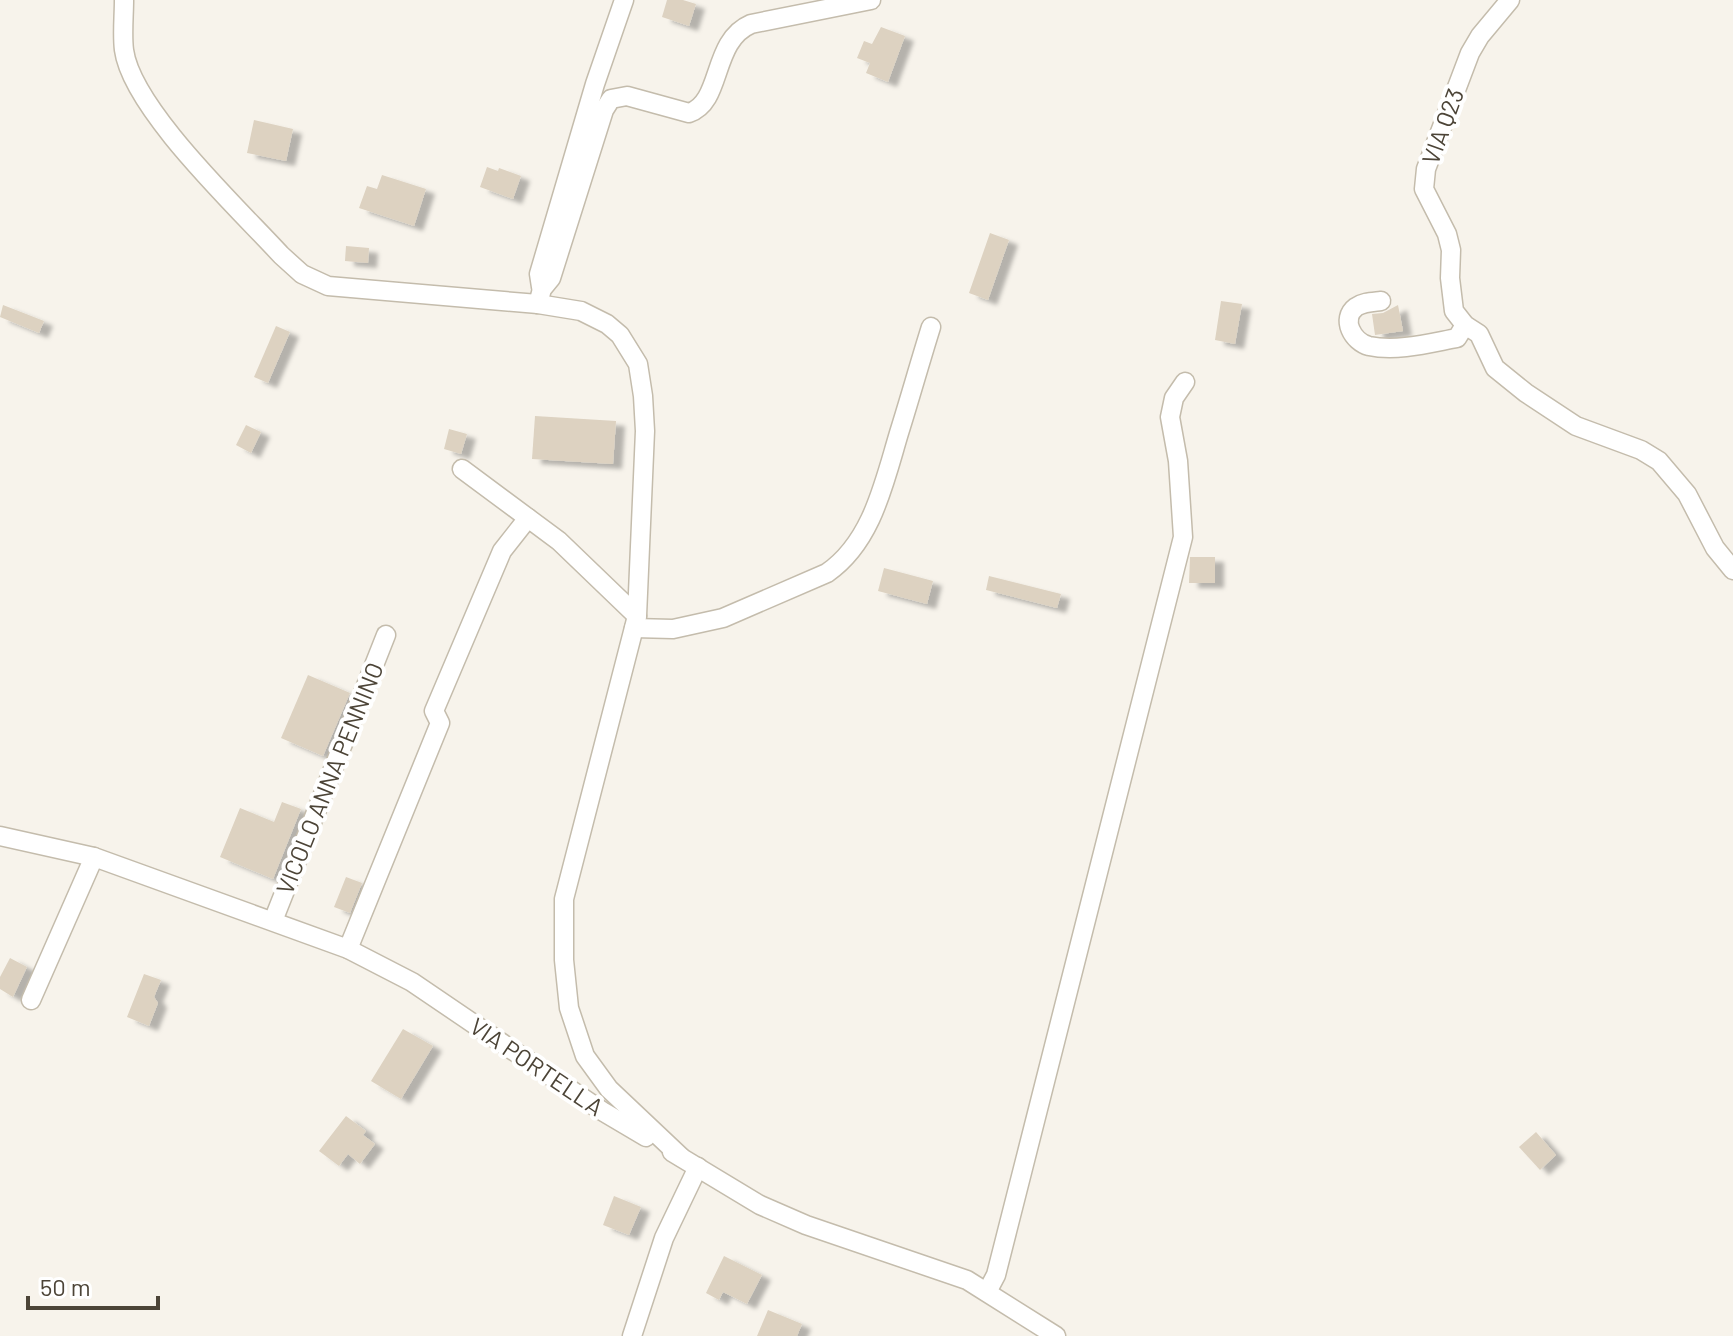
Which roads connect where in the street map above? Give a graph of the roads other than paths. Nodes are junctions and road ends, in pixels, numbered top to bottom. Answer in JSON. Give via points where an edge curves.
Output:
{"nodes":[{"id":1,"x":124,"y":0,"type":"edge"},
{"id":2,"x":624,"y":0,"type":"edge"},
{"id":3,"x":871,"y":0,"type":"edge"},
{"id":4,"x":1510,"y":0,"type":"edge"},
{"id":5,"x":540,"y":297,"type":"junction"},
{"id":6,"x":1381,"y":301,"type":"dead end"},
{"id":7,"x":1465,"y":325,"type":"junction"},
{"id":8,"x":931,"y":327,"type":"dead end"},
{"id":9,"x":1185,"y":382,"type":"dead end"},
{"id":10,"x":462,"y":469,"type":"dead end"},
{"id":11,"x":528,"y":518,"type":"junction"},
{"id":12,"x":1733,"y":570,"type":"edge"},
{"id":13,"x":636,"y":622,"type":"junction"},
{"id":14,"x":386,"y":635,"type":"dead end"},
{"id":15,"x":0,"y":836,"type":"edge"},
{"id":16,"x":94,"y":857,"type":"junction"},
{"id":17,"x":273,"y":921,"type":"junction"},
{"id":18,"x":348,"y":949,"type":"junction"},
{"id":19,"x":31,"y":1000,"type":"dead end"},
{"id":20,"x":585,"y":1056,"type":"junction"},
{"id":21,"x":559,"y":1081,"type":"junction"},
{"id":22,"x":681,"y":1157,"type":"junction"},
{"id":23,"x":698,"y":1167,"type":"junction"},
{"id":24,"x":987,"y":1292,"type":"junction"},
{"id":25,"x":632,"y":1336,"type":"edge"},
{"id":26,"x":1056,"y":1336,"type":"edge"}],
"edges":[{"from":1,"to":5,"type":"street","via":[[124,51],[156,117],[302,274],[328,286]]},
{"from":2,"to":5,"type":"street","via":[[539,274]]},
{"from":3,"to":5,"type":"street","via":[[743,27],[728,42],[705,102],[695,111],[627,96],[611,99]]},
{"from":4,"to":7,"type":"street","name":"VIA Q23","via":[[1470,53],[1424,178],[1428,200],[1447,234],[1451,299]]},
{"from":5,"to":13,"type":"street","via":[[594,316],[620,335],[638,364],[645,431]]},
{"from":6,"to":7,"type":"street","via":[[1351,313],[1351,333],[1359,342],[1411,346],[1457,338]]},
{"from":7,"to":12,"type":"street","name":"VIA Q23","via":[[1479,334],[1495,368],[1564,418],[1659,461],[1687,494],[1715,548]]},
{"from":8,"to":13,"type":"street","via":[[881,491],[860,538],[840,564],[723,618],[673,629]]},
{"from":9,"to":24,"type":"street","via":[[1170,417],[1183,537],[996,1275]]},
{"from":10,"to":11,"type":"street"},
{"from":11,"to":13,"type":"street","via":[[559,541]]},
{"from":11,"to":18,"type":"street","via":[[502,551],[434,711],[440,723]]},
{"from":13,"to":20,"type":"street","via":[[564,899],[566,984]]},
{"from":14,"to":17,"type":"street","name":"VICOLO ANNA PENNINO"},
{"from":15,"to":16,"type":"street","name":"VIA PORTELLA"},
{"from":16,"to":17,"type":"street","name":"VIA PORTELLA"},
{"from":16,"to":19,"type":"street"},
{"from":17,"to":18,"type":"street","name":"VIA PORTELLA"},
{"from":18,"to":21,"type":"street","name":"VIA PORTELLA","via":[[412,982]]},
{"from":20,"to":21,"type":"street"},
{"from":20,"to":22,"type":"street","via":[[609,1089]]},
{"from":21,"to":22,"type":"street","name":"VIA PORTELLA"},
{"from":22,"to":23,"type":"street","name":"VIA PORTELLA"},
{"from":23,"to":24,"type":"street","name":"VIA PORTELLA","via":[[794,1220],[967,1280]]},
{"from":23,"to":25,"type":"street","via":[[664,1238]]},
{"from":24,"to":26,"type":"street","name":"VIA PORTELLA"}]}
